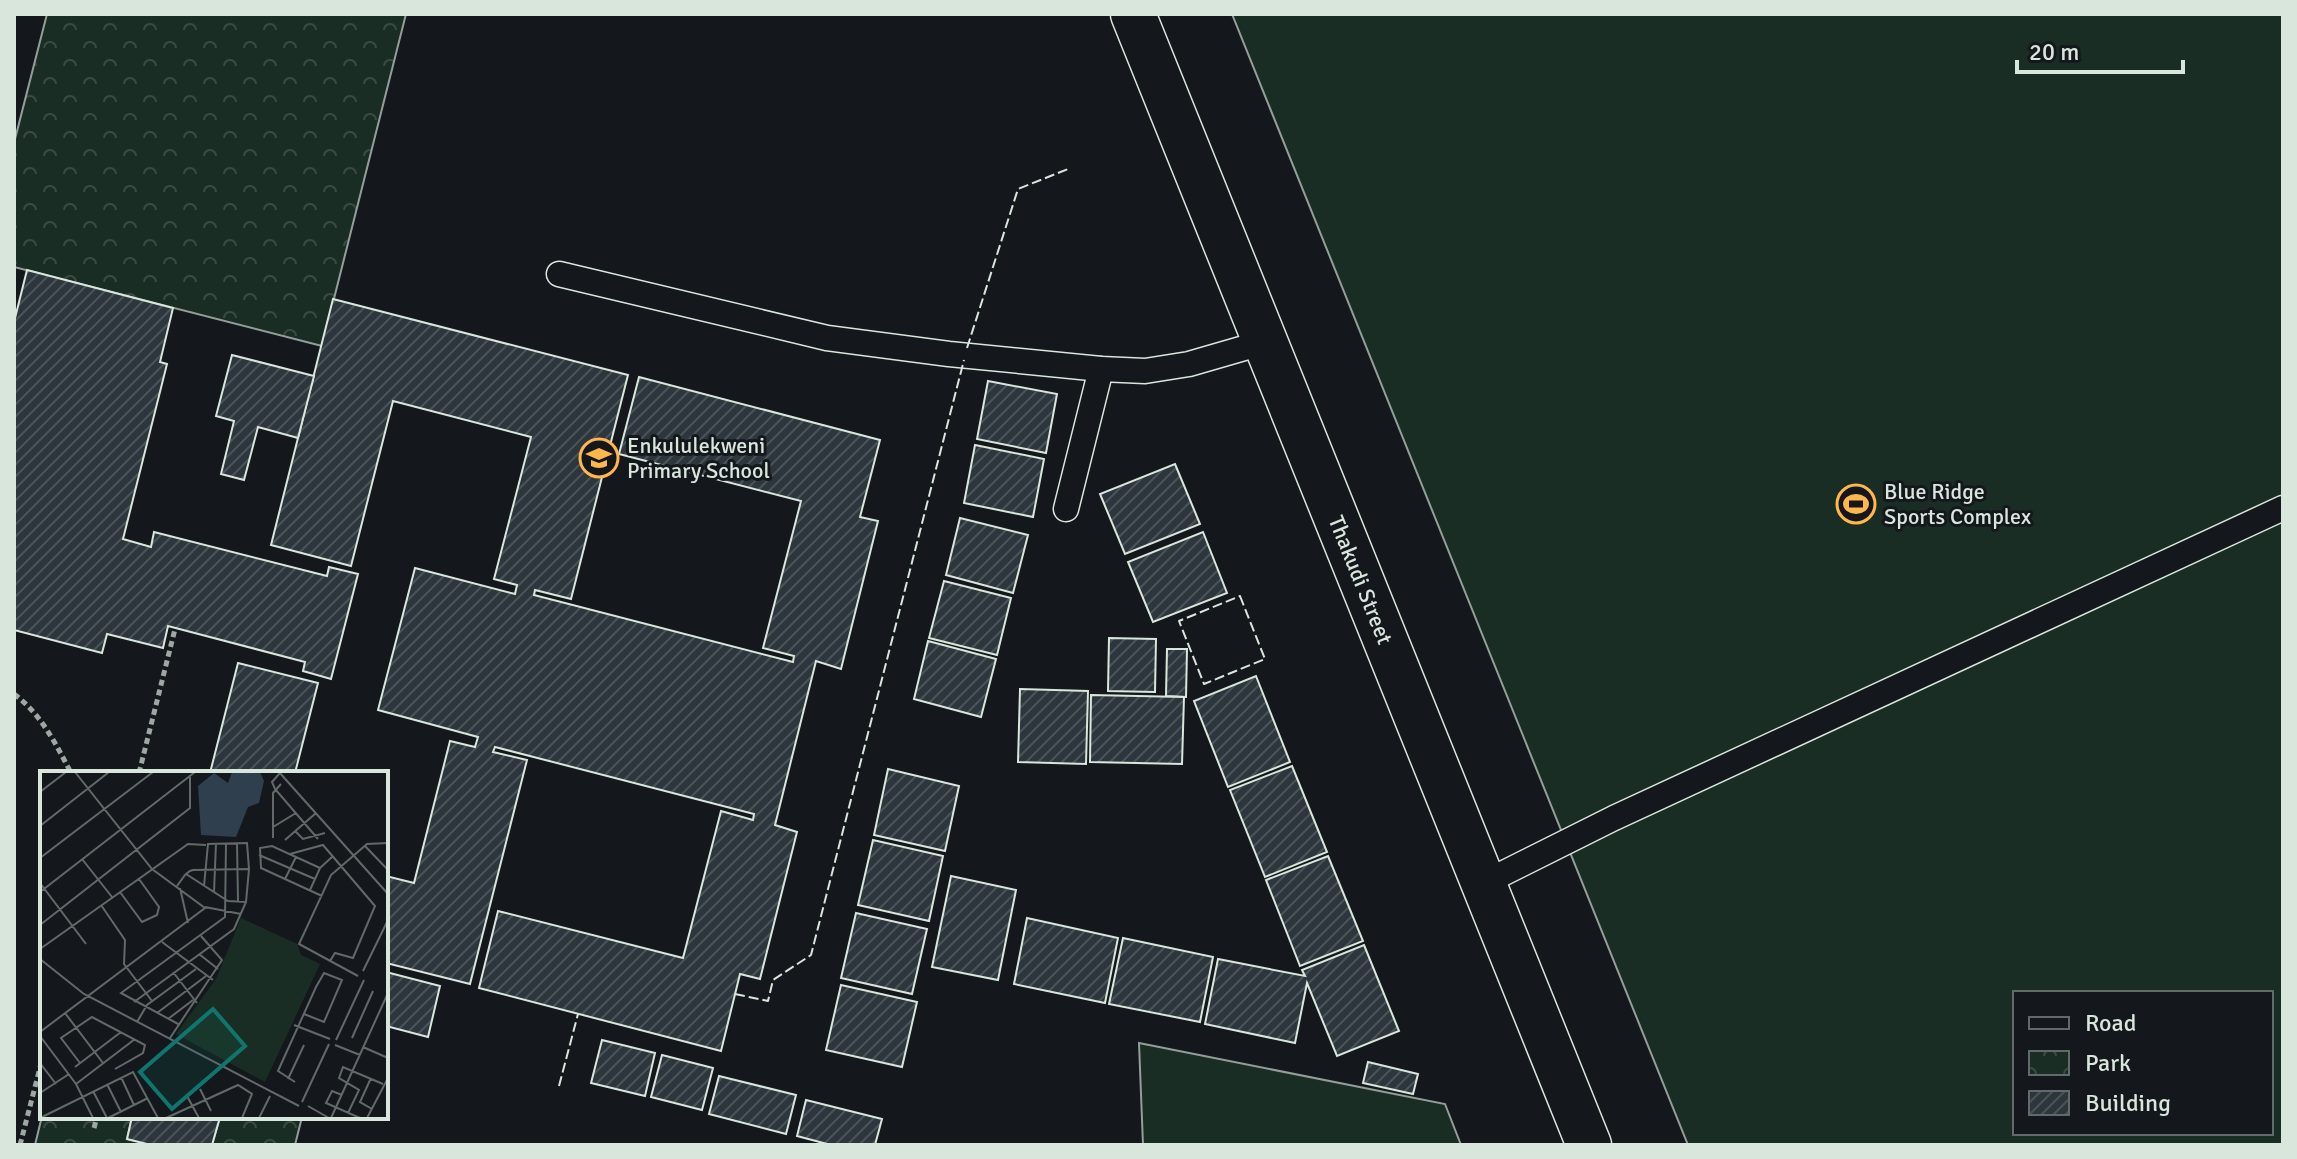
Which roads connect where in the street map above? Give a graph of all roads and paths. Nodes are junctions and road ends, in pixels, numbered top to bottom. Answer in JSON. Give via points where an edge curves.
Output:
{"nodes":[{"id":1,"x":1133,"y":14,"type":"edge"},
{"id":2,"x":559,"y":274,"type":"dead end"},
{"id":3,"x":1265,"y":342,"type":"junction"},
{"id":4,"x":1101,"y":369,"type":"junction"},
{"id":5,"x":2283,"y":508,"type":"edge"},
{"id":6,"x":1066,"y":509,"type":"dead end"},
{"id":7,"x":175,"y":629,"type":"dead end"},
{"id":8,"x":14,"y":694,"type":"edge"},
{"id":9,"x":70,"y":771,"type":"edge"},
{"id":10,"x":140,"y":771,"type":"edge"},
{"id":11,"x":1484,"y":883,"type":"junction"},
{"id":12,"x":40,"y":1068,"type":"edge"},
{"id":13,"x":96,"y":1119,"type":"edge"},
{"id":14,"x":94,"y":1128,"type":"dead end"},
{"id":15,"x":20,"y":1145,"type":"edge"},
{"id":16,"x":1589,"y":1145,"type":"edge"}],
"edges":[{"from":1,"to":3,"type":"street","name":"Thakudi Street"},
{"from":2,"to":4,"type":"lane","via":[[827,338]]},
{"from":3,"to":4,"type":"lane","via":[[1189,364],[1145,371]]},
{"from":3,"to":11,"type":"street","name":"Thakudi Street"},
{"from":4,"to":6,"type":"lane"},
{"from":5,"to":11,"type":"lane"},
{"from":7,"to":10,"type":"path"},
{"from":8,"to":9,"type":"path","via":[[54,740]]},
{"from":11,"to":16,"type":"street","name":"Thakudi Street"},
{"from":12,"to":15,"type":"path"},
{"from":13,"to":14,"type":"path"}]}
